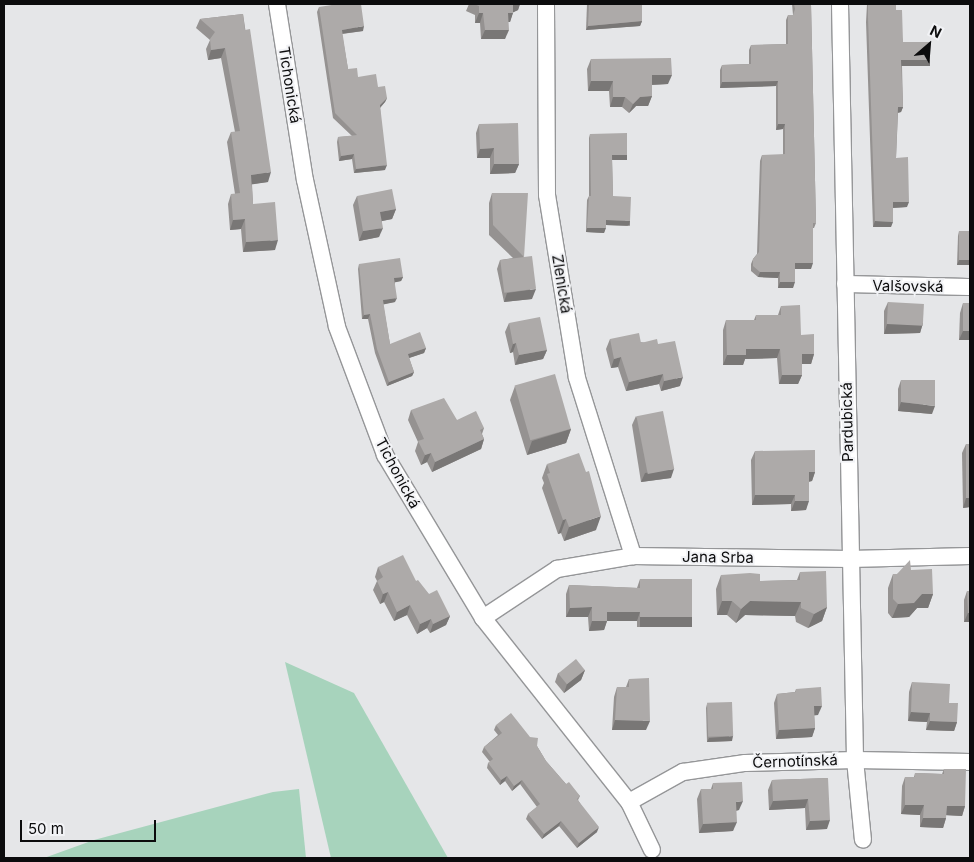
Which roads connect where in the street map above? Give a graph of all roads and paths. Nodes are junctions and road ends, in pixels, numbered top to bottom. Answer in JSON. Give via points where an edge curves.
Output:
{"nodes":[{"id":1,"x":277,"y":4,"type":"edge"},
{"id":2,"x":546,"y":4,"type":"edge"},
{"id":3,"x":840,"y":4,"type":"edge"},
{"id":4,"x":845,"y":284,"type":"junction"},
{"id":5,"x":970,"y":287,"type":"edge"},
{"id":6,"x":633,"y":556,"type":"junction"},
{"id":7,"x":970,"y":556,"type":"edge"},
{"id":8,"x":850,"y":558,"type":"junction"},
{"id":9,"x":483,"y":618,"type":"junction"},
{"id":10,"x":855,"y":760,"type":"junction"},
{"id":11,"x":970,"y":762,"type":"edge"},
{"id":12,"x":629,"y":802,"type":"junction"},
{"id":13,"x":863,"y":840,"type":"dead end"},
{"id":14,"x":652,"y":850,"type":"dead end"}],
"edges":[{"from":1,"to":9,"type":"street","name":"Tichonická","via":[[304,180],[337,327],[385,455]]},
{"from":2,"to":6,"type":"street","name":"Zlenická","via":[[547,195],[577,378]]},
{"from":3,"to":4,"type":"street","name":"Pardubická"},
{"from":4,"to":5,"type":"street","name":"Valšovská"},
{"from":4,"to":8,"type":"street","name":"Pardubická"},
{"from":6,"to":8,"type":"street","name":"Jana Srba"},
{"from":6,"to":9,"type":"street","name":"Jana Srba","via":[[557,569]]},
{"from":7,"to":8,"type":"street","name":"Jana Srba"},
{"from":8,"to":10,"type":"street","name":"Pardubická"},
{"from":9,"to":12,"type":"street","name":"Tichonická"},
{"from":10,"to":11,"type":"street","name":"Černotínská"},
{"from":10,"to":12,"type":"street","name":"Černotínská","via":[[745,763],[683,772]]},
{"from":10,"to":13,"type":"street","name":"Pardubická"},
{"from":12,"to":14,"type":"street","name":"Tichonická"}]}
